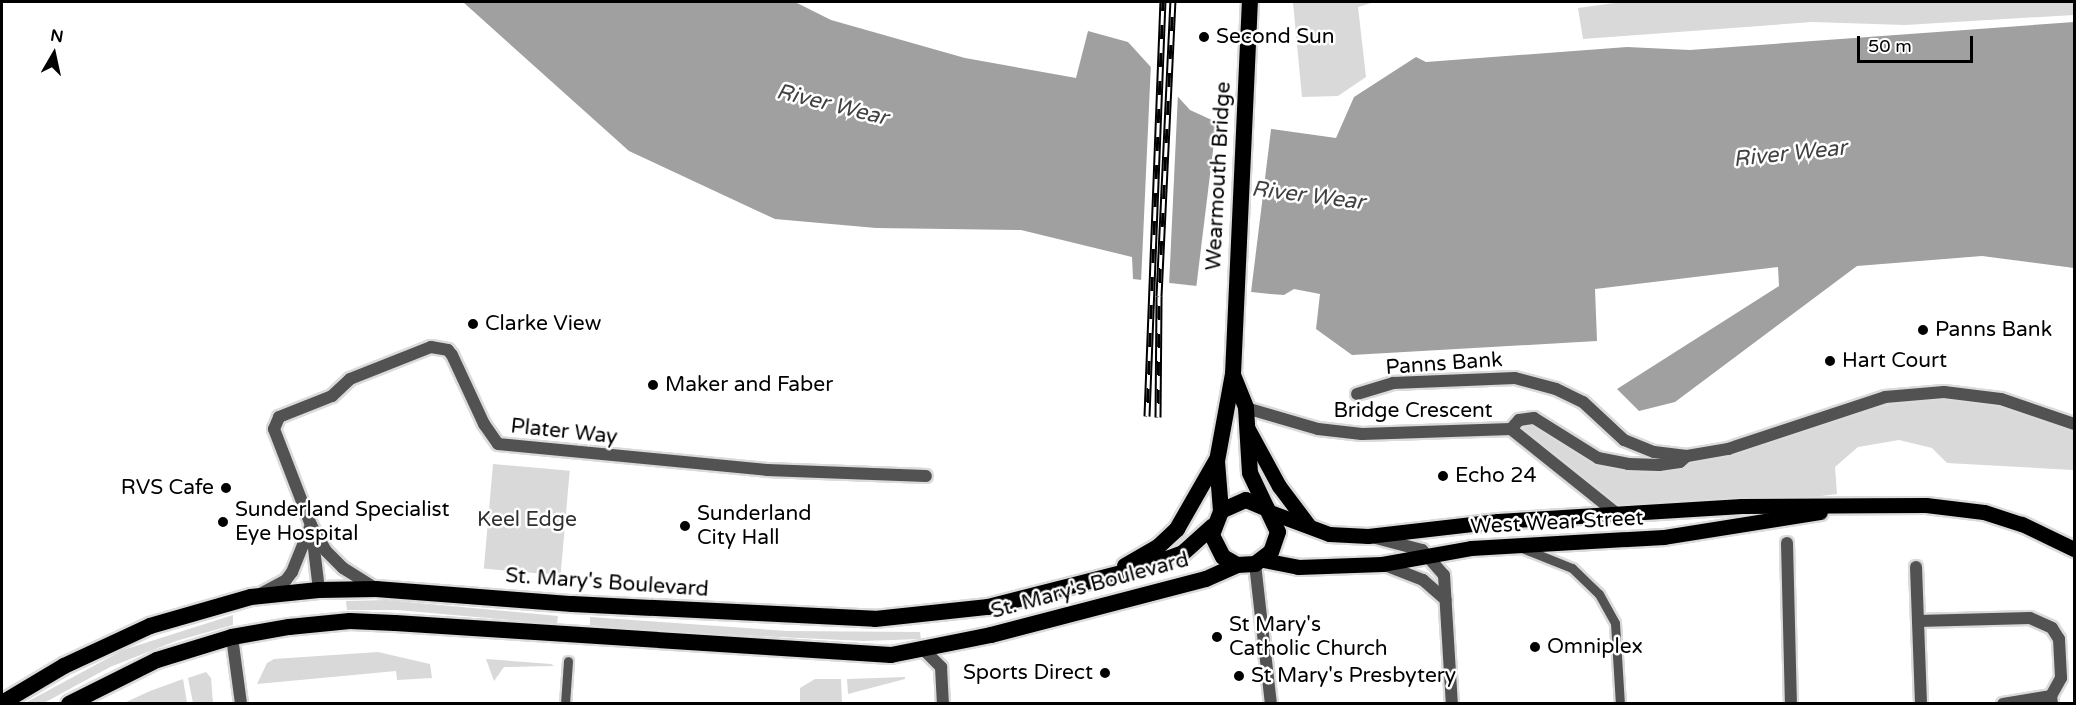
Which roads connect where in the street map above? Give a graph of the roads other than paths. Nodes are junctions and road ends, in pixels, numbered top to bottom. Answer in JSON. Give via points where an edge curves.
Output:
{"nodes":[{"id":1,"x":1250,"y":8,"type":"edge"},
{"id":2,"x":1233,"y":374,"type":"junction"},
{"id":3,"x":1357,"y":394,"type":"dead end"},
{"id":4,"x":1246,"y":408,"type":"junction"},
{"id":5,"x":2074,"y":424,"type":"edge"},
{"id":6,"x":1248,"y":429,"type":"junction"},
{"id":7,"x":1511,"y":429,"type":"junction"},
{"id":8,"x":1687,"y":456,"type":"junction"},
{"id":9,"x":1217,"y":461,"type":"junction"},
{"id":10,"x":926,"y":476,"type":"dead end"},
{"id":11,"x":1852,"y":506,"type":"junction"},
{"id":12,"x":1269,"y":511,"type":"junction"},
{"id":13,"x":1617,"y":514,"type":"junction"},
{"id":14,"x":1217,"y":518,"type":"junction"},
{"id":15,"x":311,"y":525,"type":"junction"},
{"id":16,"x":1311,"y":528,"type":"junction"},
{"id":17,"x":1368,"y":536,"type":"junction"},
{"id":18,"x":1787,"y":543,"type":"dead end"},
{"id":19,"x":1518,"y":547,"type":"junction"},
{"id":20,"x":2074,"y":549,"type":"edge"},
{"id":21,"x":1428,"y":554,"type":"junction"},
{"id":22,"x":1259,"y":562,"type":"junction"},
{"id":23,"x":1382,"y":564,"type":"junction"},
{"id":24,"x":1237,"y":565,"type":"junction"},
{"id":25,"x":1916,"y":567,"type":"dead end"},
{"id":26,"x":1116,"y":572,"type":"junction"},
{"id":27,"x":376,"y":589,"type":"junction"},
{"id":28,"x":319,"y":590,"type":"junction"},
{"id":29,"x":251,"y":597,"type":"junction"},
{"id":30,"x":1446,"y":600,"type":"junction"},
{"id":31,"x":1918,"y":621,"type":"junction"},
{"id":32,"x":232,"y":637,"type":"junction"},
{"id":33,"x":925,"y":651,"type":"junction"},
{"id":34,"x":568,"y":661,"type":"dead end"},
{"id":35,"x":2051,"y":700,"type":"edge"},
{"id":36,"x":2,"y":703,"type":"edge"},
{"id":37,"x":69,"y":704,"type":"edge"},
{"id":38,"x":241,"y":704,"type":"edge"},
{"id":39,"x":564,"y":704,"type":"edge"},
{"id":40,"x":943,"y":704,"type":"edge"},
{"id":41,"x":1271,"y":704,"type":"edge"},
{"id":42,"x":1452,"y":704,"type":"edge"},
{"id":43,"x":1620,"y":704,"type":"edge"},
{"id":44,"x":1791,"y":704,"type":"edge"},
{"id":45,"x":1921,"y":704,"type":"edge"},
{"id":46,"x":2003,"y":704,"type":"edge"}],
"edges":[{"from":1,"to":2,"type":"highway","name":"Wearmouth Bridge"},
{"from":2,"to":4,"type":"highway"},
{"from":2,"to":9,"type":"highway","name":"Wearmouth Bridge"},
{"from":3,"to":8,"type":"street","name":"Panns Bank","via":[[1393,383],[1515,378],[1557,388],[1583,402],[1623,440],[1654,452]]},
{"from":4,"to":6,"type":"highway"},
{"from":4,"to":7,"type":"street","name":"Bridge Crescent","via":[[1318,429],[1362,434]]},
{"from":5,"to":8,"type":"street","name":"Panns Bank","via":[[2001,399],[1932,393],[1885,397],[1728,449]]},
{"from":6,"to":12,"type":"highway","via":[[1250,473]]},
{"from":6,"to":16,"type":"main road","via":[[1279,486]]},
{"from":7,"to":8,"type":"street","name":"Bridge Crescent","via":[[1519,420],[1534,418],[1598,458],[1628,464],[1659,465],[1680,462]]},
{"from":7,"to":13,"type":"street"},
{"from":9,"to":14,"type":"highway"},
{"from":9,"to":26,"type":"highway","via":[[1177,529],[1159,546]]},
{"from":10,"to":15,"type":"street","name":"Plater Way","via":[[767,470],[498,444],[484,424],[452,355],[448,350],[430,347],[350,379],[332,396],[279,417],[274,429]]},
{"from":11,"to":13,"type":"main road","name":"West Wear Street","via":[[1742,506]]},
{"from":11,"to":19,"type":"main road","name":"West Wear Street","via":[[1664,537]]},
{"from":11,"to":20,"type":"main road","name":"West Wear Street","via":[[1926,505],[1984,512],[2022,524]]},
{"from":12,"to":14,"type":"highway","via":[[1246,500]]},
{"from":12,"to":16,"type":"main road","name":"West Wear Street"},
{"from":12,"to":22,"type":"highway","via":[[1276,523],[1277,539]]},
{"from":13,"to":17,"type":"main road","name":"West Wear Street","via":[[1498,520]]},
{"from":14,"to":24,"type":"highway","via":[[1218,552]]},
{"from":14,"to":26,"type":"highway","name":"St. Mary's Boulevard","via":[[1174,557]]},
{"from":15,"to":27,"type":"street","via":[[334,560]]},
{"from":15,"to":28,"type":"street"},
{"from":15,"to":29,"type":"street","via":[[300,560],[286,580]]},
{"from":16,"to":17,"type":"main road","name":"West Wear Street"},
{"from":17,"to":21,"type":"street"},
{"from":18,"to":44,"type":"street"},
{"from":19,"to":21,"type":"main road","name":"West Wear Street"},
{"from":19,"to":43,"type":"street","via":[[1572,568],[1599,594],[1615,623]]},
{"from":21,"to":23,"type":"main road","name":"West Wear Street"},
{"from":21,"to":30,"type":"street","via":[[1444,575]]},
{"from":22,"to":23,"type":"main road","name":"West Wear Street","via":[[1298,567]]},
{"from":22,"to":24,"type":"highway"},
{"from":22,"to":41,"type":"street"},
{"from":23,"to":30,"type":"street","via":[[1423,580]]},
{"from":24,"to":33,"type":"highway","name":"St. Mary's Boulevard","via":[[1206,579]]},
{"from":25,"to":31,"type":"street"},
{"from":26,"to":27,"type":"highway","name":"St. Mary's Boulevard","via":[[988,607],[875,619],[572,604]]},
{"from":27,"to":28,"type":"highway","name":"St. Mary's Boulevard"},
{"from":28,"to":29,"type":"highway","name":"St. Mary's Boulevard"},
{"from":29,"to":36,"type":"highway","name":"St. Mary's Boulevard","via":[[150,626],[64,666]]},
{"from":30,"to":42,"type":"street"},
{"from":31,"to":35,"type":"street","via":[[2030,618],[2052,628],[2058,639],[2061,678]]},
{"from":31,"to":45,"type":"street"},
{"from":32,"to":33,"type":"highway","name":"St. Mary's Boulevard","via":[[350,621],[829,652],[891,655]]},
{"from":32,"to":37,"type":"highway","name":"St. Mary's Boulevard","via":[[157,660]]},
{"from":32,"to":38,"type":"street"},
{"from":33,"to":40,"type":"street","via":[[941,667]]},
{"from":34,"to":39,"type":"street"},
{"from":35,"to":46,"type":"street"}]}
